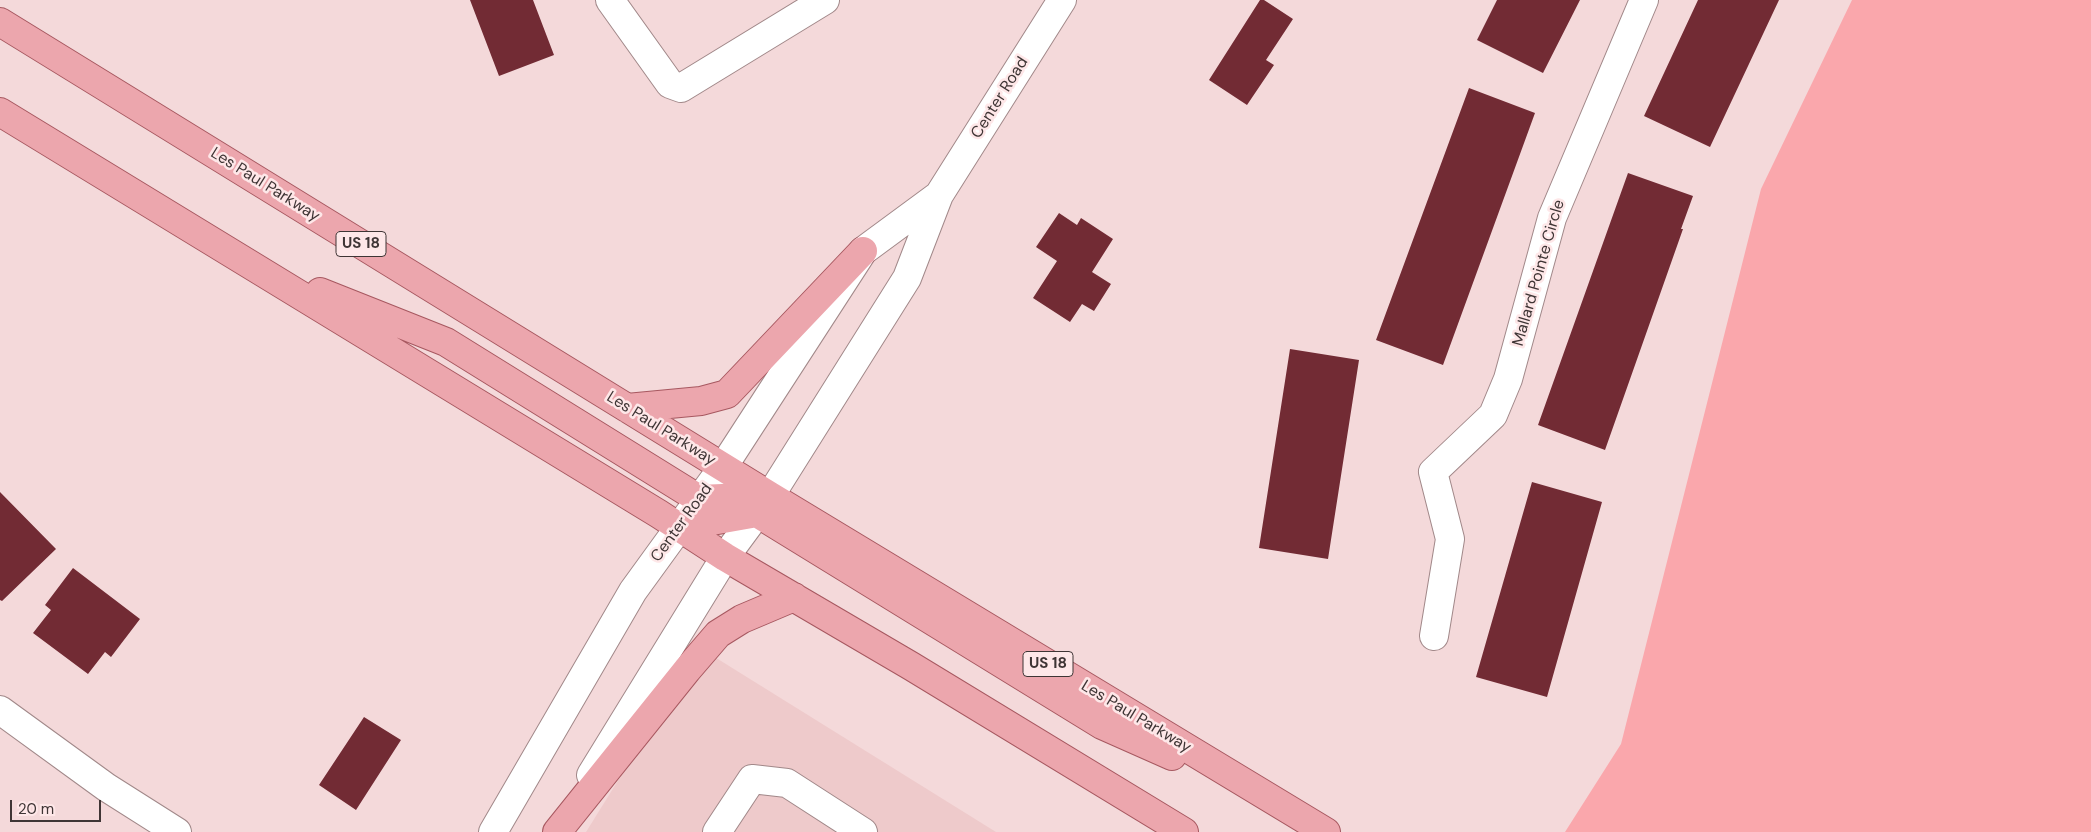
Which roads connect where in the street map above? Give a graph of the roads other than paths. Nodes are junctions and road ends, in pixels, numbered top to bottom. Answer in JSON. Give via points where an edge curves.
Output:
{"nodes":[{"id":1,"x":610,"y":0,"type":"edge"},
{"id":2,"x":825,"y":0,"type":"edge"},
{"id":3,"x":1062,"y":0,"type":"edge"},
{"id":4,"x":1644,"y":0,"type":"edge"},
{"id":5,"x":0,"y":22,"type":"edge"},
{"id":6,"x":0,"y":112,"type":"edge"},
{"id":7,"x":939,"y":195,"type":"junction"},
{"id":8,"x":862,"y":251,"type":"junction"},
{"id":9,"x":250,"y":265,"type":"junction"},
{"id":10,"x":627,"y":408,"type":"junction"},
{"id":11,"x":722,"y":467,"type":"junction"},
{"id":12,"x":699,"y":499,"type":"junction"},
{"id":13,"x":763,"y":505,"type":"junction"},
{"id":14,"x":678,"y":527,"type":"junction"},
{"id":15,"x":725,"y":557,"type":"junction"},
{"id":16,"x":794,"y":597,"type":"junction"},
{"id":17,"x":1434,"y":636,"type":"dead end"},
{"id":18,"x":0,"y":710,"type":"edge"},
{"id":19,"x":177,"y":832,"type":"edge"},
{"id":20,"x":493,"y":832,"type":"edge"},
{"id":21,"x":556,"y":832,"type":"edge"},
{"id":22,"x":717,"y":832,"type":"edge"},
{"id":23,"x":863,"y":832,"type":"edge"},
{"id":24,"x":1184,"y":832,"type":"edge"},
{"id":25,"x":1326,"y":832,"type":"edge"}],
"edges":[{"from":1,"to":2,"type":"street","via":[[670,84],[681,88]]},
{"from":3,"to":7,"type":"street","name":"Center Road"},
{"from":4,"to":17,"type":"street","name":"Mallard Pointe Circle","via":[[1552,218],[1508,379],[1494,415],[1433,472],[1450,539]]},
{"from":5,"to":10,"type":"main road","name":"Les Paul Parkway","number":"US 18"},
{"from":6,"to":9,"type":"main road"},
{"from":7,"to":8,"type":"street","name":"Center Road"},
{"from":7,"to":13,"type":"street","name":"Center Road","via":[[907,278]]},
{"from":8,"to":10,"type":"main road","via":[[727,394],[701,401]]},
{"from":8,"to":11,"type":"street","name":"Center Road"},
{"from":9,"to":12,"type":"main road","via":[[446,342]]},
{"from":9,"to":14,"type":"main road"},
{"from":10,"to":11,"type":"main road","name":"Les Paul Parkway","number":"US 18"},
{"from":11,"to":12,"type":"street","name":"Center Road"},
{"from":11,"to":13,"type":"main road","name":"Les Paul Parkway","number":"US 18"},
{"from":12,"to":13,"type":"main road"},
{"from":12,"to":14,"type":"street","name":"Center Road"},
{"from":13,"to":14,"type":"main road"},
{"from":13,"to":15,"type":"street","name":"Center Road"},
{"from":13,"to":25,"type":"main road","name":"Les Paul Parkway","number":"US 18"},
{"from":14,"to":15,"type":"main road"},
{"from":14,"to":20,"type":"street","name":"Center Road","via":[[633,591]]},
{"from":15,"to":16,"type":"main road"},
{"from":15,"to":21,"type":"street","name":"Center Road"},
{"from":16,"to":21,"type":"main road","via":[[742,619],[718,634]]},
{"from":16,"to":24,"type":"main road"},
{"from":18,"to":19,"type":"street","via":[[106,787]]},
{"from":22,"to":23,"type":"street","via":[[752,779],[787,783]]}]}
